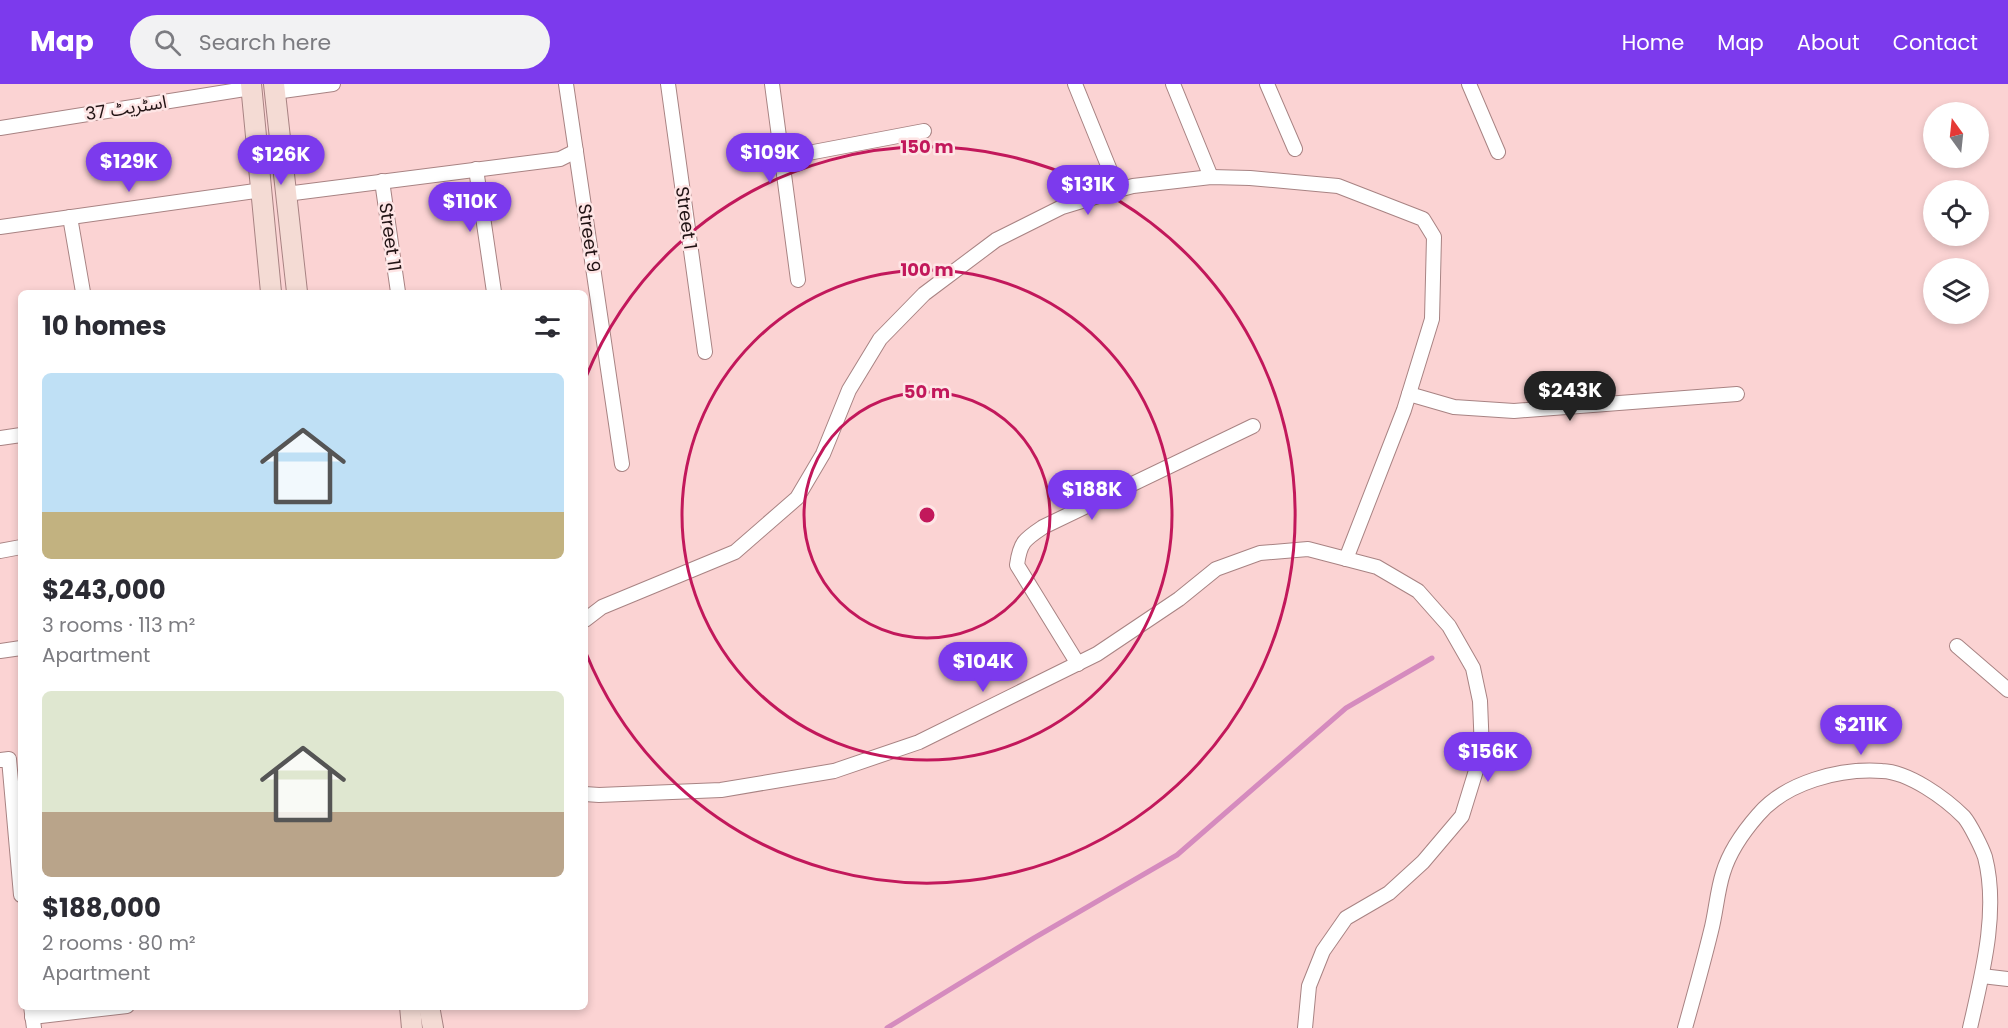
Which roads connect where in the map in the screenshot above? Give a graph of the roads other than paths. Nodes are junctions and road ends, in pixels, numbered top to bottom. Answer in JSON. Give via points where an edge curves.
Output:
{"nodes":[{"id":1,"x":333,"y":84,"type":"edge"},
{"id":2,"x":566,"y":84,"type":"edge"},
{"id":3,"x":668,"y":84,"type":"edge"},
{"id":4,"x":772,"y":84,"type":"edge"},
{"id":5,"x":1075,"y":84,"type":"edge"},
{"id":6,"x":1173,"y":84,"type":"edge"},
{"id":7,"x":1267,"y":84,"type":"edge"},
{"id":8,"x":1469,"y":84,"type":"edge"},
{"id":9,"x":251,"y":86,"type":"edge"},
{"id":10,"x":274,"y":88,"type":"edge"},
{"id":11,"x":0,"y":128,"type":"edge"},
{"id":12,"x":924,"y":130,"type":"dead end"},
{"id":13,"x":1295,"y":149,"type":"dead end"},
{"id":14,"x":576,"y":151,"type":"junction"},
{"id":15,"x":1498,"y":152,"type":"dead end"},
{"id":16,"x":782,"y":158,"type":"junction"},
{"id":17,"x":476,"y":169,"type":"junction"},
{"id":18,"x":1211,"y":177,"type":"junction"},
{"id":19,"x":382,"y":181,"type":"junction"},
{"id":20,"x":262,"y":190,"type":"junction"},
{"id":21,"x":1118,"y":190,"type":"junction"},
{"id":22,"x":286,"y":194,"type":"junction"},
{"id":23,"x":70,"y":217,"type":"junction"},
{"id":24,"x":0,"y":227,"type":"edge"},
{"id":25,"x":798,"y":280,"type":"dead end"},
{"id":26,"x":83,"y":290,"type":"edge"},
{"id":27,"x":271,"y":290,"type":"edge"},
{"id":28,"x":297,"y":290,"type":"edge"},
{"id":29,"x":398,"y":290,"type":"edge"},
{"id":30,"x":494,"y":290,"type":"edge"},
{"id":31,"x":705,"y":352,"type":"dead end"},
{"id":32,"x":1409,"y":394,"type":"junction"},
{"id":33,"x":1737,"y":394,"type":"dead end"},
{"id":34,"x":1253,"y":426,"type":"dead end"},
{"id":35,"x":18,"y":435,"type":"edge"},
{"id":36,"x":0,"y":438,"type":"edge"},
{"id":37,"x":622,"y":464,"type":"dead end"},
{"id":38,"x":18,"y":548,"type":"edge"},
{"id":39,"x":0,"y":551,"type":"edge"},
{"id":40,"x":1346,"y":559,"type":"junction"},
{"id":41,"x":588,"y":618,"type":"edge"},
{"id":42,"x":1957,"y":646,"type":"dead end"},
{"id":43,"x":18,"y":648,"type":"edge"},
{"id":44,"x":0,"y":651,"type":"edge"},
{"id":45,"x":1078,"y":664,"type":"junction"},
{"id":46,"x":2008,"y":690,"type":"edge"},
{"id":47,"x":4,"y":760,"type":"edge"},
{"id":48,"x":588,"y":794,"type":"edge"},
{"id":49,"x":18,"y":871,"type":"edge"},
{"id":50,"x":1982,"y":976,"type":"junction"},
{"id":51,"x":2008,"y":979,"type":"edge"},
{"id":52,"x":92,"y":1010,"type":"edge"},
{"id":53,"x":410,"y":1010,"type":"edge"},
{"id":54,"x":430,"y":1010,"type":"edge"},
{"id":55,"x":33,"y":1017,"type":"edge"},
{"id":56,"x":412,"y":1028,"type":"edge"},
{"id":57,"x":432,"y":1028,"type":"edge"},
{"id":58,"x":1305,"y":1028,"type":"edge"},
{"id":59,"x":1685,"y":1028,"type":"edge"},
{"id":60,"x":1971,"y":1028,"type":"edge"}],
"edges":[{"from":1,"to":10,"type":"street"},
{"from":2,"to":14,"type":"street","name":"Street 9"},
{"from":3,"to":31,"type":"street","name":"Street 1"},
{"from":4,"to":16,"type":"street"},
{"from":5,"to":21,"type":"street"},
{"from":6,"to":18,"type":"street"},
{"from":7,"to":13,"type":"street"},
{"from":8,"to":15,"type":"street"},
{"from":9,"to":11,"type":"street","name":"اسٹریٹ 37"},
{"from":9,"to":20,"type":"main road"},
{"from":10,"to":22,"type":"main road"},
{"from":12,"to":16,"type":"street"},
{"from":14,"to":17,"type":"street","via":[[560,159]]},
{"from":14,"to":37,"type":"street","name":"Street 9"},
{"from":16,"to":25,"type":"street"},
{"from":17,"to":19,"type":"street"},
{"from":17,"to":30,"type":"street"},
{"from":18,"to":21,"type":"street"},
{"from":18,"to":32,"type":"street","via":[[1338,186],[1423,219],[1434,237],[1432,319]]},
{"from":19,"to":22,"type":"street"},
{"from":19,"to":29,"type":"street","name":"Street 11"},
{"from":20,"to":23,"type":"street"},
{"from":20,"to":27,"type":"main road"},
{"from":21,"to":41,"type":"street","via":[[1062,207],[996,240],[924,294],[880,339],[849,390],[823,454],[797,498],[735,552],[602,607]]},
{"from":22,"to":28,"type":"main road"},
{"from":23,"to":24,"type":"street"},
{"from":23,"to":26,"type":"street"},
{"from":32,"to":33,"type":"street","via":[[1454,407],[1514,411]]},
{"from":32,"to":40,"type":"street"},
{"from":34,"to":45,"type":"street","via":[[1025,538],[1017,565]]},
{"from":35,"to":36,"type":"street"},
{"from":38,"to":39,"type":"street"},
{"from":40,"to":45,"type":"street","via":[[1308,549],[1260,553],[1216,569],[1179,599]]},
{"from":40,"to":58,"type":"street","via":[[1377,567],[1418,591],[1449,626],[1473,668],[1480,700],[1482,751],[1462,816],[1423,862],[1389,893],[1346,918],[1323,951],[1309,986]]},
{"from":42,"to":46,"type":"street"},
{"from":43,"to":44,"type":"street"},
{"from":45,"to":48,"type":"street","via":[[919,742],[834,771],[721,790]]},
{"from":47,"to":49,"type":"street"},
{"from":50,"to":51,"type":"street"},
{"from":50,"to":59,"type":"street","via":[[1991,901],[1984,856],[1966,819],[1939,796],[1908,778],[1884,771],[1840,773],[1809,781],[1779,797],[1758,814],[1737,844],[1723,873]]},
{"from":50,"to":60,"type":"street"},
{"from":52,"to":55,"type":"street"},
{"from":53,"to":56,"type":"main road"},
{"from":54,"to":57,"type":"main road"}]}
